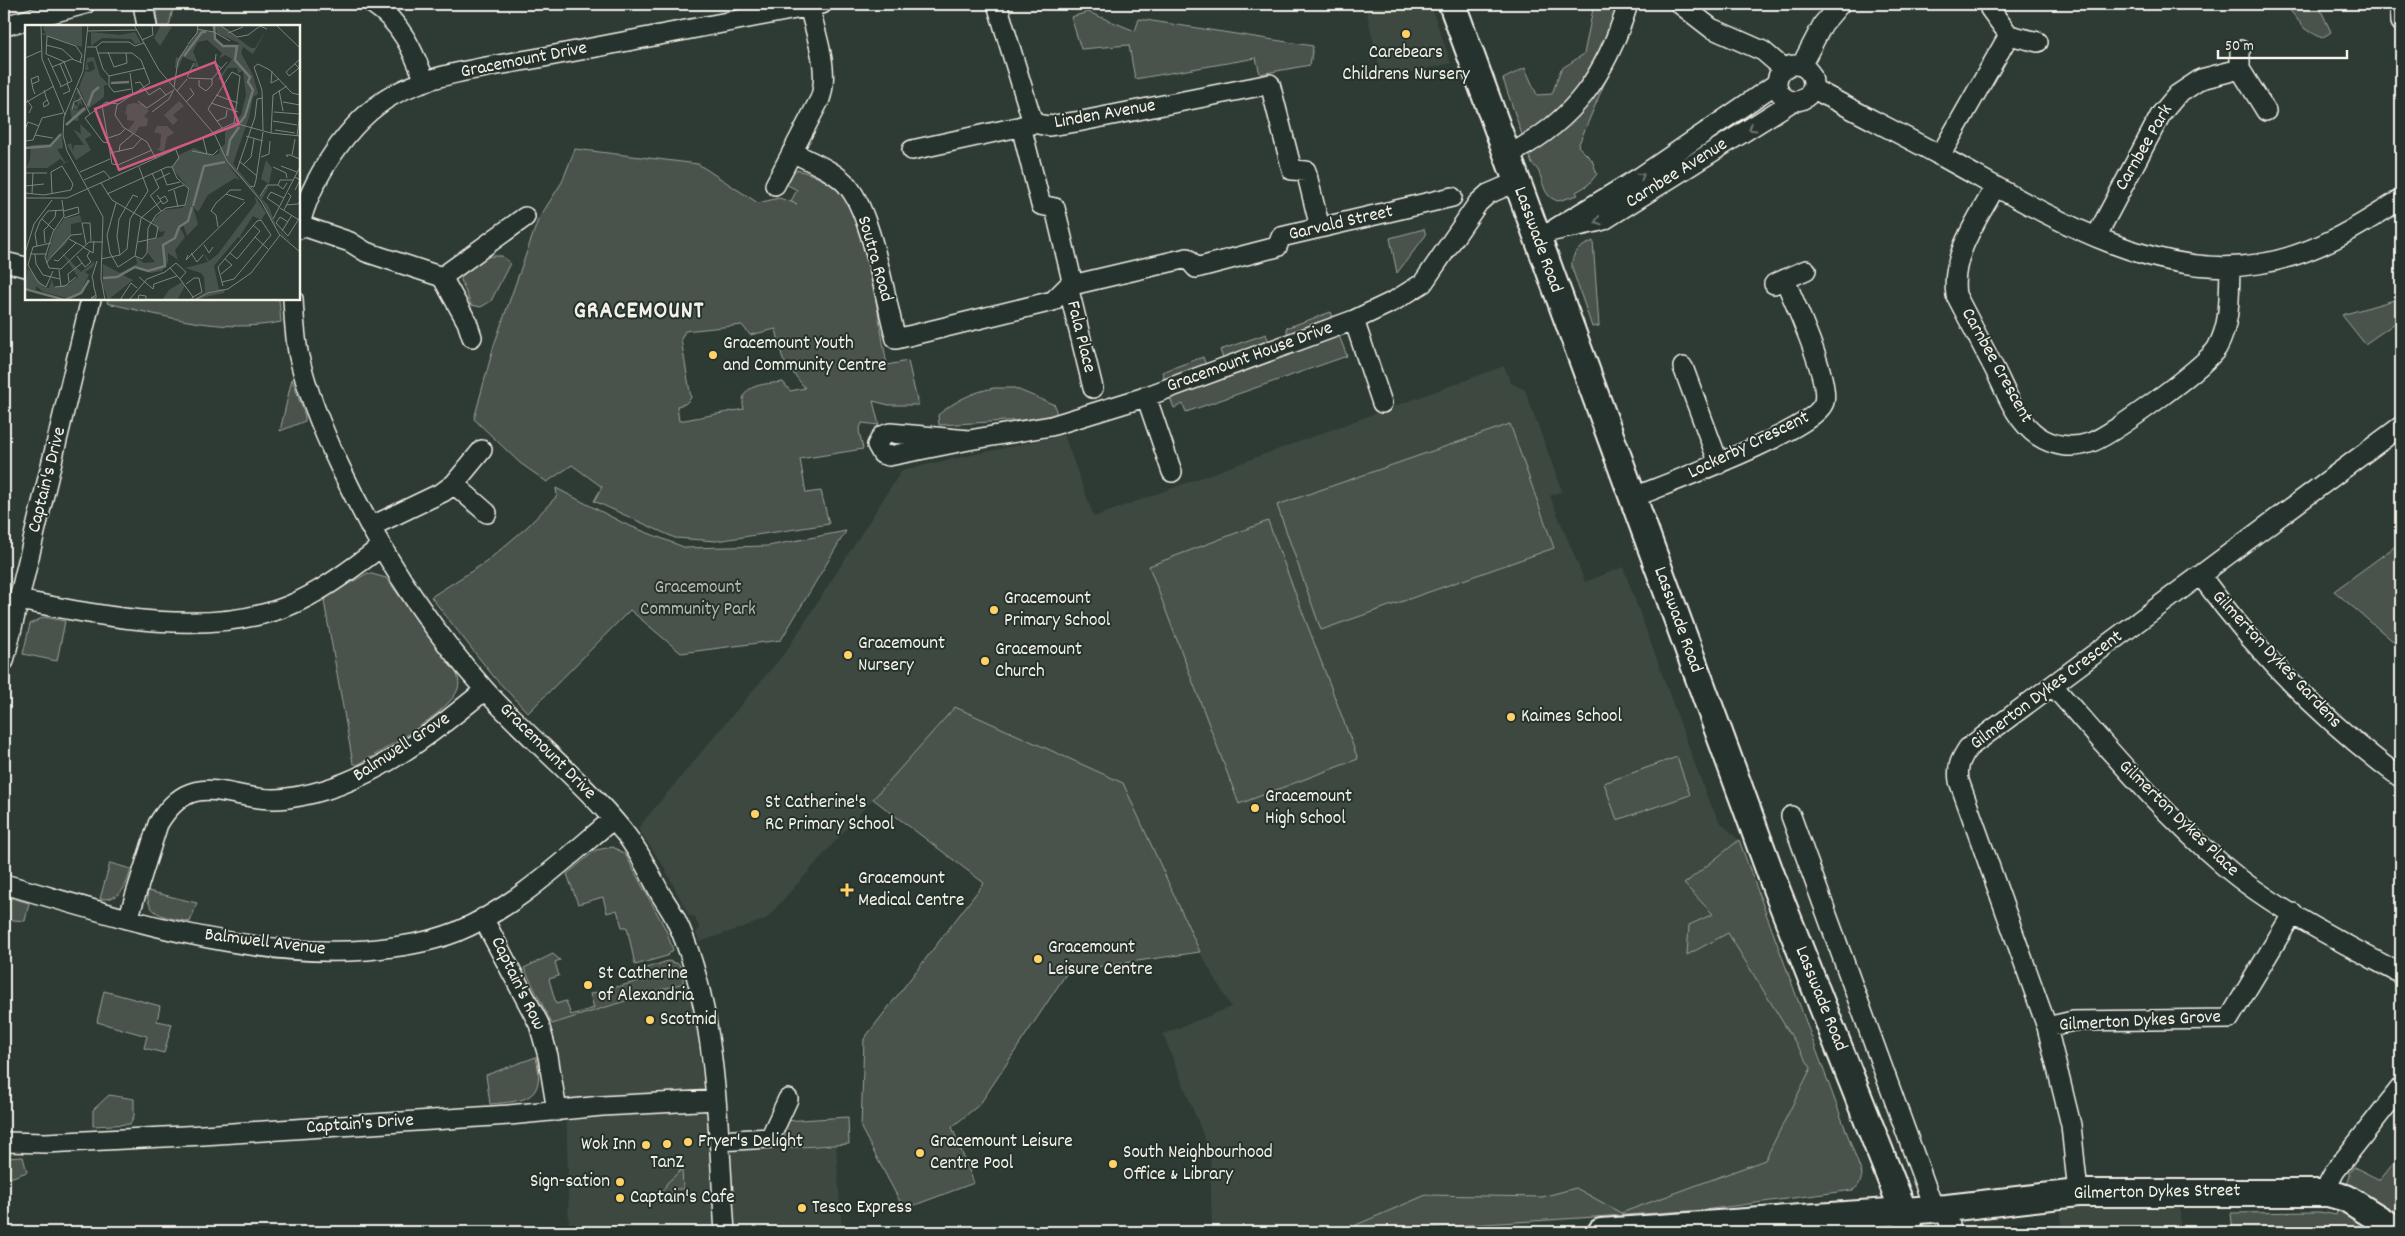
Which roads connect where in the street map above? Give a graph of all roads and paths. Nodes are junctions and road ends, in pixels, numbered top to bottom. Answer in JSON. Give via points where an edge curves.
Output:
{"nodes":[{"id":1,"x":86,"y":4,"type":"edge"},
{"id":2,"x":144,"y":4,"type":"edge"},
{"id":3,"x":373,"y":4,"type":"edge"},
{"id":4,"x":997,"y":4,"type":"edge"},
{"id":5,"x":1452,"y":4,"type":"edge"},
{"id":6,"x":1628,"y":4,"type":"edge"},
{"id":7,"x":1680,"y":4,"type":"edge"},
{"id":8,"x":1840,"y":4,"type":"edge"},
{"id":9,"x":2400,"y":4,"type":"edge"},
{"id":10,"x":816,"y":5,"type":"edge"},
{"id":11,"x":1990,"y":9,"type":"dead end"},
{"id":12,"x":744,"y":11,"type":"edge"},
{"id":13,"x":2401,"y":22,"type":"edge"},
{"id":14,"x":147,"y":25,"type":"edge"},
{"id":15,"x":4,"y":26,"type":"edge"},
{"id":16,"x":2009,"y":35,"type":"junction"},
{"id":17,"x":2038,"y":42,"type":"dead end"},
{"id":18,"x":2240,"y":50,"type":"dead end"},
{"id":19,"x":2240,"y":69,"type":"junction"},
{"id":20,"x":1787,"y":73,"type":"junction"},
{"id":21,"x":425,"y":81,"type":"junction"},
{"id":22,"x":1812,"y":88,"type":"junction"},
{"id":23,"x":1792,"y":101,"type":"junction"},
{"id":24,"x":2266,"y":110,"type":"dead end"},
{"id":25,"x":1027,"y":125,"type":"junction"},
{"id":26,"x":912,"y":150,"type":"dead end"},
{"id":27,"x":792,"y":152,"type":"junction"},
{"id":28,"x":1506,"y":156,"type":"junction"},
{"id":29,"x":1940,"y":156,"type":"junction"},
{"id":30,"x":1516,"y":182,"type":"junction"},
{"id":31,"x":775,"y":185,"type":"dead end"},
{"id":32,"x":1995,"y":187,"type":"junction"},
{"id":33,"x":1452,"y":197,"type":"dead end"},
{"id":34,"x":2401,"y":199,"type":"edge"},
{"id":35,"x":525,"y":217,"type":"dead end"},
{"id":36,"x":300,"y":224,"type":"edge"},
{"id":37,"x":300,"y":227,"type":"edge"},
{"id":38,"x":1320,"y":228,"type":"junction"},
{"id":39,"x":1545,"y":232,"type":"junction"},
{"id":40,"x":2096,"y":237,"type":"junction"},
{"id":41,"x":4,"y":262,"type":"edge"},
{"id":42,"x":25,"y":267,"type":"edge"},
{"id":43,"x":2230,"y":267,"type":"junction"},
{"id":44,"x":1806,"y":270,"type":"dead end"},
{"id":45,"x":442,"y":276,"type":"junction"},
{"id":46,"x":1070,"y":285,"type":"junction"},
{"id":47,"x":91,"y":300,"type":"edge"},
{"id":48,"x":293,"y":300,"type":"edge"},
{"id":49,"x":1354,"y":320,"type":"junction"},
{"id":50,"x":472,"y":336,"type":"dead end"},
{"id":51,"x":1682,"y":367,"type":"dead end"},
{"id":52,"x":1093,"y":388,"type":"dead end"},
{"id":53,"x":1146,"y":396,"type":"junction"},
{"id":54,"x":1382,"y":403,"type":"dead end"},
{"id":55,"x":2401,"y":426,"type":"edge"},
{"id":56,"x":969,"y":440,"type":"dead end"},
{"id":57,"x":482,"y":450,"type":"dead end"},
{"id":58,"x":1719,"y":464,"type":"junction"},
{"id":59,"x":1172,"y":472,"type":"dead end"},
{"id":60,"x":454,"y":484,"type":"junction"},
{"id":61,"x":1632,"y":498,"type":"junction"},
{"id":62,"x":487,"y":512,"type":"dead end"},
{"id":63,"x":370,"y":528,"type":"junction"},
{"id":64,"x":381,"y":547,"type":"junction"},
{"id":65,"x":2201,"y":576,"type":"junction"},
{"id":66,"x":18,"y":600,"type":"junction"},
{"id":67,"x":4,"y":661,"type":"edge"},
{"id":68,"x":2053,"y":686,"type":"junction"},
{"id":69,"x":486,"y":690,"type":"junction"},
{"id":70,"x":2401,"y":778,"type":"edge"},
{"id":71,"x":1791,"y":816,"type":"dead end"},
{"id":72,"x":613,"y":819,"type":"junction"},
{"id":73,"x":4,"y":884,"type":"edge"},
{"id":74,"x":2293,"y":912,"type":"junction"},
{"id":75,"x":484,"y":918,"type":"junction"},
{"id":76,"x":128,"y":919,"type":"junction"},
{"id":77,"x":2401,"y":974,"type":"edge"},
{"id":78,"x":2047,"y":1027,"type":"junction"},
{"id":79,"x":2401,"y":1087,"type":"edge"},
{"id":80,"x":788,"y":1099,"type":"dead end"},
{"id":81,"x":716,"y":1100,"type":"junction"},
{"id":82,"x":557,"y":1111,"type":"junction"},
{"id":83,"x":719,"y":1141,"type":"junction"},
{"id":84,"x":4,"y":1142,"type":"edge"},
{"id":85,"x":2078,"y":1193,"type":"junction"},
{"id":86,"x":2328,"y":1193,"type":"junction"},
{"id":87,"x":1944,"y":1216,"type":"edge"},
{"id":88,"x":1907,"y":1221,"type":"edge"},
{"id":89,"x":1680,"y":1230,"type":"edge"},
{"id":90,"x":724,"y":1232,"type":"edge"},
{"id":91,"x":1601,"y":1232,"type":"edge"},
{"id":92,"x":2400,"y":1232,"type":"edge"}],
"edges":[{"from":1,"to":15,"type":"street"},
{"from":2,"to":14,"type":"street"},
{"from":3,"to":21,"type":"street","via":[[396,24],[408,41]]},
{"from":4,"to":25,"type":"street","name":"Linden Avenue"},
{"from":5,"to":28,"type":"street","name":"Lasswade Road"},
{"from":6,"to":28,"type":"street","via":[[1602,68],[1567,116],[1545,135]]},
{"from":7,"to":20,"type":"street","via":[[1711,28],[1763,51]]},
{"from":8,"to":20,"type":"street","name":"Carnbee Avenue"},
{"from":9,"to":13,"type":"street"},
{"from":10,"to":12,"type":"street","name":"Gracemount Drive"},
{"from":10,"to":27,"type":"street","via":[[824,86]]},
{"from":11,"to":16,"type":"street"},
{"from":12,"to":21,"type":"street","name":"Gracemount Drive"},
{"from":16,"to":17,"type":"street"},
{"from":16,"to":29,"type":"street"},
{"from":18,"to":19,"type":"street"},
{"from":19,"to":24,"type":"street"},
{"from":19,"to":40,"type":"street","name":"Carnbee Park","via":[[2201,79],[2177,94],[2160,114]]},
{"from":20,"to":22,"type":"street","via":[[1812,78]]},
{"from":20,"to":23,"type":"street","via":[[1783,97]]},
{"from":39,"to":20,"type":"street","name":"Carnbee Avenue","one_way":true,"via":[[1640,177]]},
{"from":21,"to":36,"type":"street","name":"Gracemount Drive","via":[[391,96],[357,126],[320,174]]},
{"from":22,"to":23,"type":"street","name":"Carnbee Avenue","via":[[1803,99]]},
{"from":22,"to":29,"type":"street"},
{"from":23,"to":39,"type":"street","name":"Carnbee Avenue","one_way":true,"via":[[1604,220]]},
{"from":25,"to":26,"type":"street"},
{"from":25,"to":38,"type":"street","name":"Linden Avenue","via":[[1048,126],[1082,121],[1270,84],[1292,170],[1306,171]]},
{"from":25,"to":46,"type":"street","name":"Fala Place","via":[[1041,205],[1055,208]]},
{"from":27,"to":31,"type":"street"},
{"from":27,"to":46,"type":"street","name":"Soutra Road","via":[[834,174],[854,195],[869,229],[896,339],[1053,302]]},
{"from":28,"to":30,"type":"street","name":"Lasswade Road"},
{"from":29,"to":32,"type":"street"},
{"from":30,"to":39,"type":"street","name":"Lasswade Road"},
{"from":30,"to":49,"type":"street","name":"Gracemount House Drive","via":[[1488,194],[1478,203],[1423,283]]},
{"from":32,"to":40,"type":"street"},
{"from":32,"to":43,"type":"street","name":"Carnbee Crescent","via":[[1961,252],[1955,274],[1956,295],[2019,416],[2050,442],[2064,446],[2090,443],[2122,424],[2197,369],[2215,351],[2227,324]]},
{"from":33,"to":38,"type":"street","name":"Garvald Street"},
{"from":34,"to":43,"type":"street","via":[[2354,230],[2321,246],[2259,264]]},
{"from":35,"to":45,"type":"street"},
{"from":37,"to":45,"type":"street"},
{"from":38,"to":46,"type":"street","name":"Garvald Street","via":[[1281,237],[1277,247],[1196,268],[1187,258]]},
{"from":39,"to":61,"type":"street","name":"Lasswade Road"},
{"from":40,"to":43,"type":"street","via":[[2149,257]]},
{"from":41,"to":42,"type":"street"},
{"from":44,"to":58,"type":"street","name":"Lockerby Crescent","via":[[1780,282],[1817,363],[1824,402],[1799,424]]},
{"from":45,"to":50,"type":"street"},
{"from":46,"to":52,"type":"street","name":"Fala Place"},
{"from":47,"to":66,"type":"street","name":"Captain's Drive"},
{"from":48,"to":63,"type":"street","name":"Gracemount Drive","via":[[299,356],[307,385],[322,428]]},
{"from":49,"to":53,"type":"street","name":"Gracemount House Drive"},
{"from":49,"to":54,"type":"street","name":"Gracemount House Drive"},
{"from":51,"to":58,"type":"street"},
{"from":53,"to":56,"type":"street","name":"Gracemount House Drive","via":[[1051,426]]},
{"from":53,"to":59,"type":"street","name":"Gracemount House Drive"},
{"from":55,"to":65,"type":"street","name":"Gilmerton Dykes Crescent"},
{"from":57,"to":60,"type":"street"},
{"from":58,"to":61,"type":"street","name":"Lockerby Crescent"},
{"from":60,"to":62,"type":"street"},
{"from":60,"to":63,"type":"street"},
{"from":61,"to":88,"type":"street","name":"Lasswade Road","via":[[1777,891]]},
{"from":63,"to":64,"type":"street","name":"Gracemount Drive"},
{"from":64,"to":66,"type":"street","via":[[315,592],[288,606],[255,615],[219,620],[153,621],[104,617]]},
{"from":64,"to":69,"type":"street","name":"Gracemount Drive","via":[[417,604]]},
{"from":65,"to":68,"type":"street","name":"Gilmerton Dykes Crescent"},
{"from":65,"to":70,"type":"street","name":"Gilmerton Dykes Gardens","via":[[2309,702]]},
{"from":66,"to":67,"type":"street","name":"Captain's Drive"},
{"from":68,"to":74,"type":"street","name":"Gilmerton Dykes Place","via":[[2116,760],[2171,817],[2224,866]]},
{"from":68,"to":78,"type":"street","name":"Gilmerton Dykes Crescent","via":[[1968,748],[1960,759],[1958,770],[1959,781]]},
{"from":69,"to":72,"type":"street","name":"Gracemount Drive"},
{"from":69,"to":76,"type":"street","name":"Balmwell Grove","via":[[407,750],[375,770],[338,787],[314,794],[266,799],[201,790],[177,800],[158,824]]},
{"from":71,"to":87,"type":"street","name":"Lasswade Road"},
{"from":72,"to":75,"type":"street","name":"Balmwell Avenue"},
{"from":72,"to":81,"type":"street","name":"Gracemount Drive","via":[[638,851],[680,928],[701,995]]},
{"from":73,"to":76,"type":"street","name":"Balmwell Avenue"},
{"from":74,"to":77,"type":"street","name":"Gilmerton Dykes Place"},
{"from":74,"to":78,"type":"street","name":"Gilmerton Dykes Grove","via":[[2228,1019],[2073,1021]]},
{"from":75,"to":76,"type":"street","name":"Balmwell Avenue","via":[[444,936],[415,944],[307,952],[220,940]]},
{"from":75,"to":82,"type":"street","name":"Captain's Row","via":[[538,1024],[548,1056]]},
{"from":78,"to":85,"type":"street","name":"Gilmerton Dykes Crescent","via":[[2071,1125]]},
{"from":79,"to":86,"type":"street","via":[[2335,1171]]},
{"from":80,"to":83,"type":"street","via":[[770,1138]]},
{"from":81,"to":82,"type":"street","name":"Captain's Drive"},
{"from":81,"to":83,"type":"street","name":"Gracemount Drive"},
{"from":82,"to":84,"type":"street","name":"Captain's Drive","via":[[212,1134]]},
{"from":83,"to":90,"type":"street","name":"Gracemount Drive"},
{"from":85,"to":86,"type":"street","name":"Gilmerton Dykes Street"},
{"from":85,"to":87,"type":"street","name":"Gilmerton Dykes Street"},
{"from":86,"to":92,"type":"street","name":"Gilmerton Dykes Street","via":[[2346,1198]]},
{"from":87,"to":88,"type":"street","name":"Gilmerton Dykes Street"},
{"from":88,"to":89,"type":"street","name":"Gilmerton Dykes Street"},
{"from":89,"to":91,"type":"street","name":"Gilmerton Dykes Street"}]}
